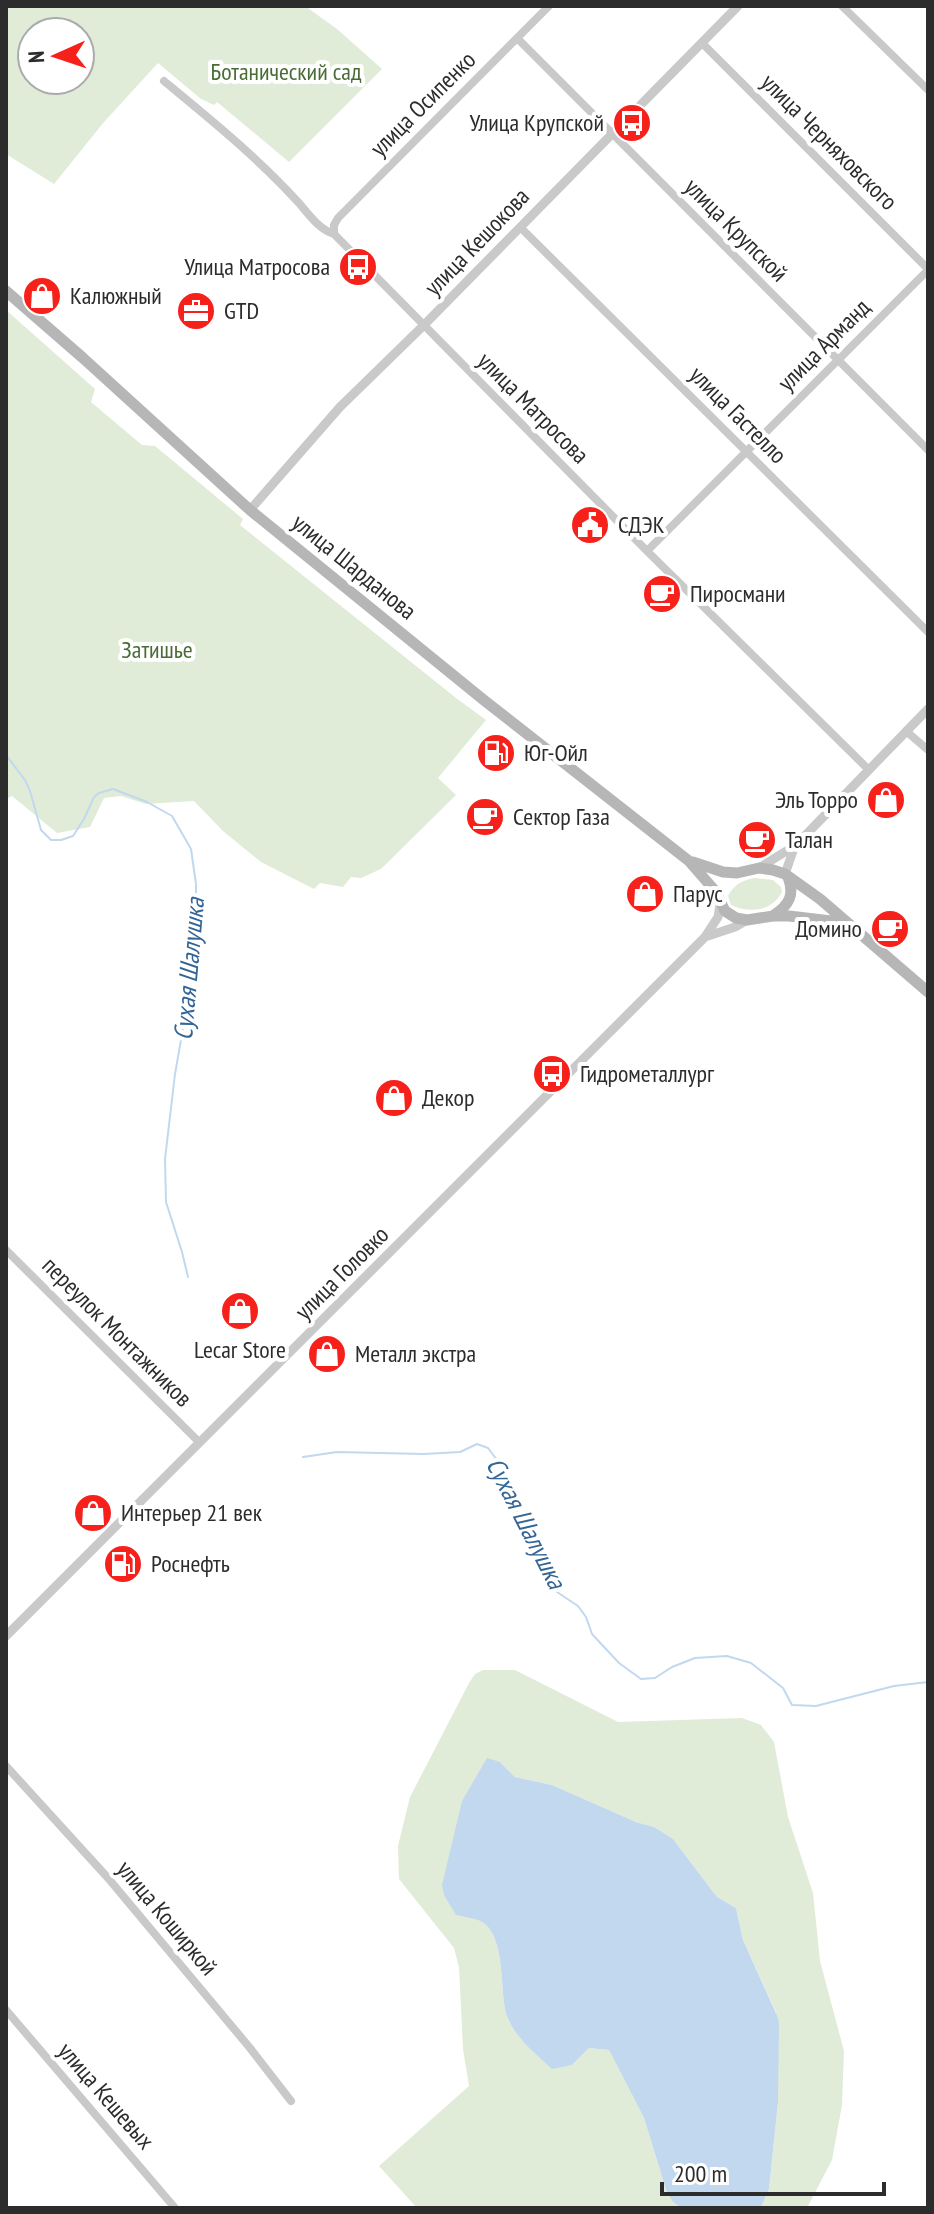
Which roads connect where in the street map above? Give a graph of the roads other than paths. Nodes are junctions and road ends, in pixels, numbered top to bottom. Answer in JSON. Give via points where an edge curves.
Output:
{"nodes":[{"id":1,"x":549,"y":6,"type":"edge"},
{"id":2,"x":738,"y":6,"type":"edge"},
{"id":3,"x":842,"y":6,"type":"edge"},
{"id":4,"x":517,"y":38,"type":"junction"},
{"id":5,"x":702,"y":43,"type":"junction"},
{"id":6,"x":164,"y":81,"type":"dead end"},
{"id":7,"x":928,"y":90,"type":"edge"},
{"id":8,"x":612,"y":134,"type":"junction"},
{"id":9,"x":520,"y":227,"type":"junction"},
{"id":10,"x":334,"y":234,"type":"junction"},
{"id":11,"x":928,"y":269,"type":"edge"},
{"id":12,"x":6,"y":291,"type":"edge"},
{"id":13,"x":423,"y":326,"type":"junction"},
{"id":14,"x":838,"y":359,"type":"junction"},
{"id":15,"x":928,"y":450,"type":"edge"},
{"id":16,"x":747,"y":452,"type":"junction"},
{"id":17,"x":250,"y":510,"type":"junction"},
{"id":18,"x":647,"y":551,"type":"junction"},
{"id":19,"x":928,"y":632,"type":"edge"},
{"id":20,"x":928,"y":709,"type":"edge"},
{"id":21,"x":906,"y":731,"type":"junction"},
{"id":22,"x":928,"y":750,"type":"edge"},
{"id":23,"x":869,"y":770,"type":"junction"},
{"id":24,"x":796,"y":845,"type":"junction"},
{"id":25,"x":689,"y":861,"type":"junction"},
{"id":26,"x":759,"y":868,"type":"junction"},
{"id":27,"x":737,"y":873,"type":"junction"},
{"id":28,"x":786,"y":875,"type":"junction"},
{"id":29,"x":719,"y":902,"type":"junction"},
{"id":30,"x":773,"y":916,"type":"junction"},
{"id":31,"x":747,"y":920,"type":"junction"},
{"id":32,"x":848,"y":923,"type":"junction"},
{"id":33,"x":705,"y":937,"type":"junction"},
{"id":34,"x":928,"y":992,"type":"edge"},
{"id":35,"x":6,"y":1250,"type":"edge"},
{"id":36,"x":199,"y":1442,"type":"junction"},
{"id":37,"x":6,"y":1636,"type":"edge"},
{"id":38,"x":6,"y":1766,"type":"edge"},
{"id":39,"x":6,"y":2010,"type":"edge"},
{"id":40,"x":291,"y":2101,"type":"dead end"},
{"id":41,"x":171,"y":2206,"type":"edge"}],
"edges":[{"from":1,"to":4,"type":"street","name":"улица Осипенко"},
{"from":2,"to":5,"type":"street","name":"улица Кешокова"},
{"from":3,"to":7,"type":"street"},
{"from":4,"to":8,"type":"street","name":"улица Крупской"},
{"from":4,"to":10,"type":"street","name":"улица Осипенко","via":[[338,218]]},
{"from":5,"to":8,"type":"street","name":"улица Кешокова"},
{"from":5,"to":11,"type":"street","name":"улица Черняховского"},
{"from":6,"to":10,"type":"street","name":"улица Матросова","via":[[237,142],[322,229]]},
{"from":8,"to":9,"type":"street","name":"улица Кешокова"},
{"from":8,"to":14,"type":"street","name":"улица Крупской"},
{"from":9,"to":13,"type":"street","name":"улица Кешокова"},
{"from":9,"to":16,"type":"street","name":"улица Гастелло"},
{"from":10,"to":13,"type":"street","name":"улица Матросова"},
{"from":11,"to":14,"type":"street","name":"улица Арманд"},
{"from":12,"to":17,"type":"main road","name":"улица Шарданова"},
{"from":13,"to":17,"type":"street","name":"улица Кешокова","via":[[340,407]]},
{"from":13,"to":18,"type":"street","name":"улица Матросова"},
{"from":14,"to":15,"type":"street","name":"улица Крупской"},
{"from":14,"to":16,"type":"street","name":"улица Арманд"},
{"from":16,"to":18,"type":"street","name":"улица Арманд"},
{"from":16,"to":19,"type":"street","name":"улица Гастелло"},
{"from":17,"to":25,"type":"main road","name":"улица Шарданова"},
{"from":18,"to":23,"type":"street","name":"улица Матросова"},
{"from":20,"to":21,"type":"street"},
{"from":21,"to":22,"type":"street"},
{"from":21,"to":23,"type":"street"},
{"from":23,"to":24,"type":"street"},
{"from":24,"to":26,"type":"street"},
{"from":24,"to":28,"type":"street"},
{"from":25,"to":27,"type":"main road"},
{"from":25,"to":29,"type":"main road"},
{"from":26,"to":27,"type":"main road"},
{"from":26,"to":28,"type":"main road"},
{"from":27,"to":29,"type":"main road","via":[[723,884]]},
{"from":28,"to":30,"type":"main road","via":[[791,896]]},
{"from":28,"to":32,"type":"main road"},
{"from":29,"to":31,"type":"main road","via":[[729,915]]},
{"from":29,"to":33,"type":"street","via":[[718,917]]},
{"from":30,"to":31,"type":"main road"},
{"from":30,"to":32,"type":"main road"},
{"from":31,"to":33,"type":"street"},
{"from":32,"to":34,"type":"main road"},
{"from":33,"to":36,"type":"street","name":"улица Головко"},
{"from":35,"to":36,"type":"street","name":"переулок Монтажников"},
{"from":36,"to":37,"type":"street","name":"улица Головко"},
{"from":38,"to":40,"type":"street","name":"улица Коширкой","via":[[108,1878]]},
{"from":39,"to":41,"type":"street","name":"улица Кешевых"}]}
